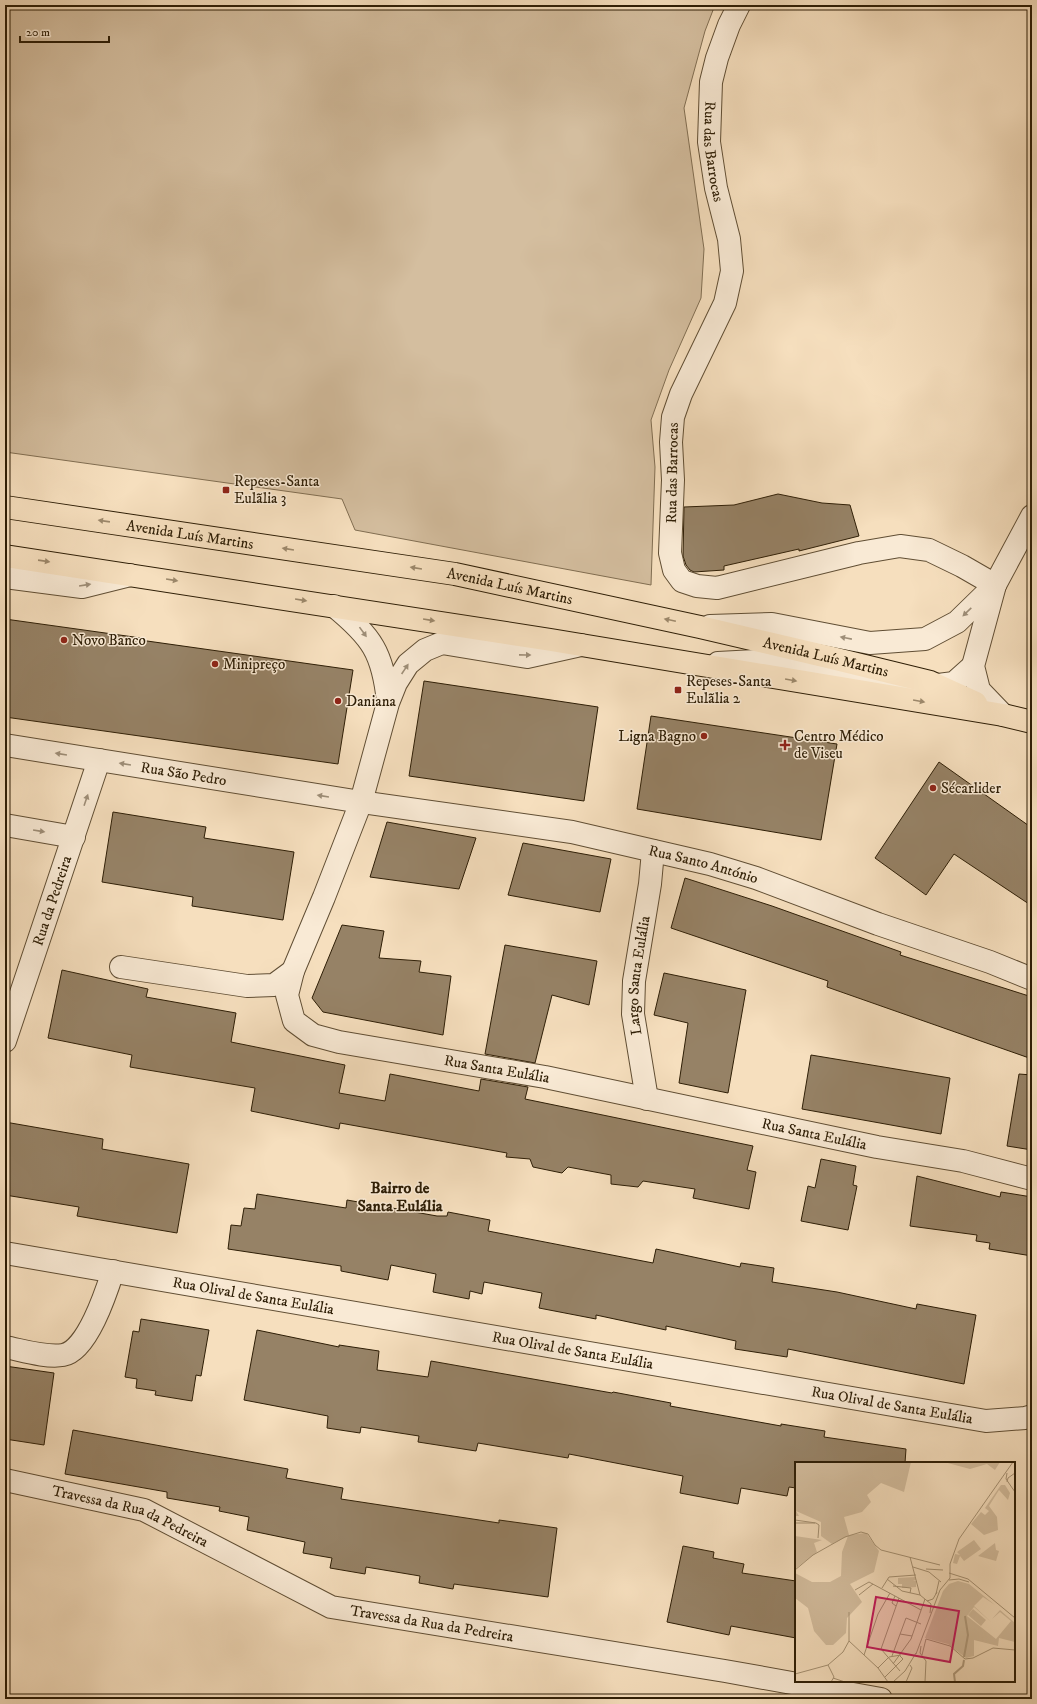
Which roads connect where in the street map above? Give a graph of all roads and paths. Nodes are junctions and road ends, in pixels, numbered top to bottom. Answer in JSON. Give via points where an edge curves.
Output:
{"nodes":[{"id":1,"x":738,"y":5,"type":"edge"},
{"id":2,"x":5,"y":507,"type":"edge"},
{"id":3,"x":1032,"y":516,"type":"edge"},
{"id":4,"x":5,"y":556,"type":"edge"},
{"id":5,"x":131,"y":574,"type":"junction"},
{"id":6,"x":5,"y":577,"type":"edge"},
{"id":7,"x":995,"y":585,"type":"junction"},
{"id":8,"x":334,"y":606,"type":"junction"},
{"id":9,"x":700,"y":627,"type":"junction"},
{"id":10,"x":583,"y":645,"type":"junction"},
{"id":11,"x":697,"y":664,"type":"junction"},
{"id":12,"x":973,"y":666,"type":"junction"},
{"id":13,"x":937,"y":685,"type":"junction"},
{"id":14,"x":388,"y":703,"type":"junction"},
{"id":15,"x":1003,"y":715,"type":"junction"},
{"id":16,"x":1032,"y":722,"type":"edge"},
{"id":17,"x":5,"y":745,"type":"edge"},
{"id":18,"x":99,"y":760,"type":"junction"},
{"id":19,"x":362,"y":802,"type":"junction"},
{"id":20,"x":5,"y":825,"type":"edge"},
{"id":21,"x":74,"y":837,"type":"junction"},
{"id":22,"x":653,"y":851,"type":"junction"},
{"id":23,"x":121,"y":967,"type":"dead end"},
{"id":24,"x":293,"y":971,"type":"junction"},
{"id":25,"x":1032,"y":979,"type":"edge"},
{"id":26,"x":5,"y":1041,"type":"edge"},
{"id":27,"x":647,"y":1099,"type":"junction"},
{"id":28,"x":1032,"y":1179,"type":"edge"},
{"id":29,"x":5,"y":1253,"type":"edge"},
{"id":30,"x":113,"y":1271,"type":"junction"},
{"id":31,"x":5,"y":1347,"type":"edge"},
{"id":32,"x":1032,"y":1416,"type":"edge"},
{"id":33,"x":5,"y":1480,"type":"edge"},
{"id":34,"x":880,"y":1699,"type":"edge"}],
"edges":[{"from":1,"to":7,"type":"street","name":"Rua das Barrocas","via":[[719,52],[711,82],[709,142],[716,188],[729,239],[732,270],[725,303],[673,417],[670,553],[674,570],[682,581],[716,588],[859,553],[900,546],[930,550]]},
{"from":9,"to":2,"type":"main road","name":"Avenida Luís Martins","one_way":true,"via":[[455,574]]},
{"from":3,"to":7,"type":"street"},
{"from":4,"to":5,"type":"main road","name":"Avenida Luís Martins","one_way":true},
{"from":6,"to":5,"type":"street","one_way":true,"via":[[82,587]]},
{"from":5,"to":8,"type":"main road","name":"Avenida Luís Martins","one_way":true},
{"from":7,"to":9,"type":"street","one_way":true,"via":[[957,622],[925,639],[870,643],[772,624]]},
{"from":7,"to":12,"type":"street"},
{"from":8,"to":10,"type":"main road","name":"Avenida Luís Martins","one_way":true},
{"from":8,"to":14,"type":"street","one_way":true,"via":[[358,625],[376,650],[385,676]]},
{"from":9,"to":13,"type":"main road","name":"Avenida Luís Martins"},
{"from":10,"to":11,"type":"main road","name":"Avenida Luís Martins"},
{"from":14,"to":10,"type":"street","one_way":true,"via":[[396,683],[408,664],[425,650],[442,644],[527,656]]},
{"from":11,"to":13,"type":"street","via":[[776,660],[873,680],[922,687]]},
{"from":11,"to":15,"type":"main road","name":"Avenida Luís Martins","one_way":true},
{"from":12,"to":13,"type":"street","via":[[954,683]]},
{"from":12,"to":15,"type":"street","via":[[979,690]]},
{"from":13,"to":15,"type":"main road","name":"Avenida Luís Martins"},
{"from":14,"to":19,"type":"street","name":"Rua Santa Eulália"},
{"from":15,"to":16,"type":"main road","name":"Avenida Luís Martins"},
{"from":18,"to":17,"type":"street","name":"Rua São Pedro","one_way":true},
{"from":19,"to":18,"type":"street","name":"Rua São Pedro","one_way":true},
{"from":21,"to":18,"type":"street","name":"Rua da Pedreira","one_way":true},
{"from":19,"to":22,"type":"street","name":"Rua Santo António","via":[[572,832]]},
{"from":19,"to":24,"type":"street","name":"Rua Santa Eulália"},
{"from":20,"to":21,"type":"street","one_way":true},
{"from":21,"to":26,"type":"street","name":"Rua da Pedreira"},
{"from":22,"to":25,"type":"street","name":"Rua Santo António","via":[[756,878]]},
{"from":22,"to":27,"type":"street","name":"Largo Santa Eulália","via":[[634,981],[634,1014]]},
{"from":23,"to":24,"type":"street","via":[[247,986],[274,986]]},
{"from":24,"to":27,"type":"street","name":"Rua Santa Eulália","via":[[288,995],[294,1021],[312,1035],[339,1042],[545,1077]]},
{"from":27,"to":28,"type":"street","name":"Rua Santa Eulália","via":[[877,1147],[963,1161]]},
{"from":29,"to":30,"type":"street","name":"Rua Olival de Santa Eulália"},
{"from":30,"to":31,"type":"street","via":[[102,1306],[86,1335],[74,1350],[63,1355],[49,1355]]},
{"from":30,"to":32,"type":"street","name":"Rua Olival de Santa Eulália","via":[[986,1421]]},
{"from":33,"to":34,"type":"street","name":"Travessa da Rua da Pedreira","via":[[144,1510],[331,1606]]}]}
